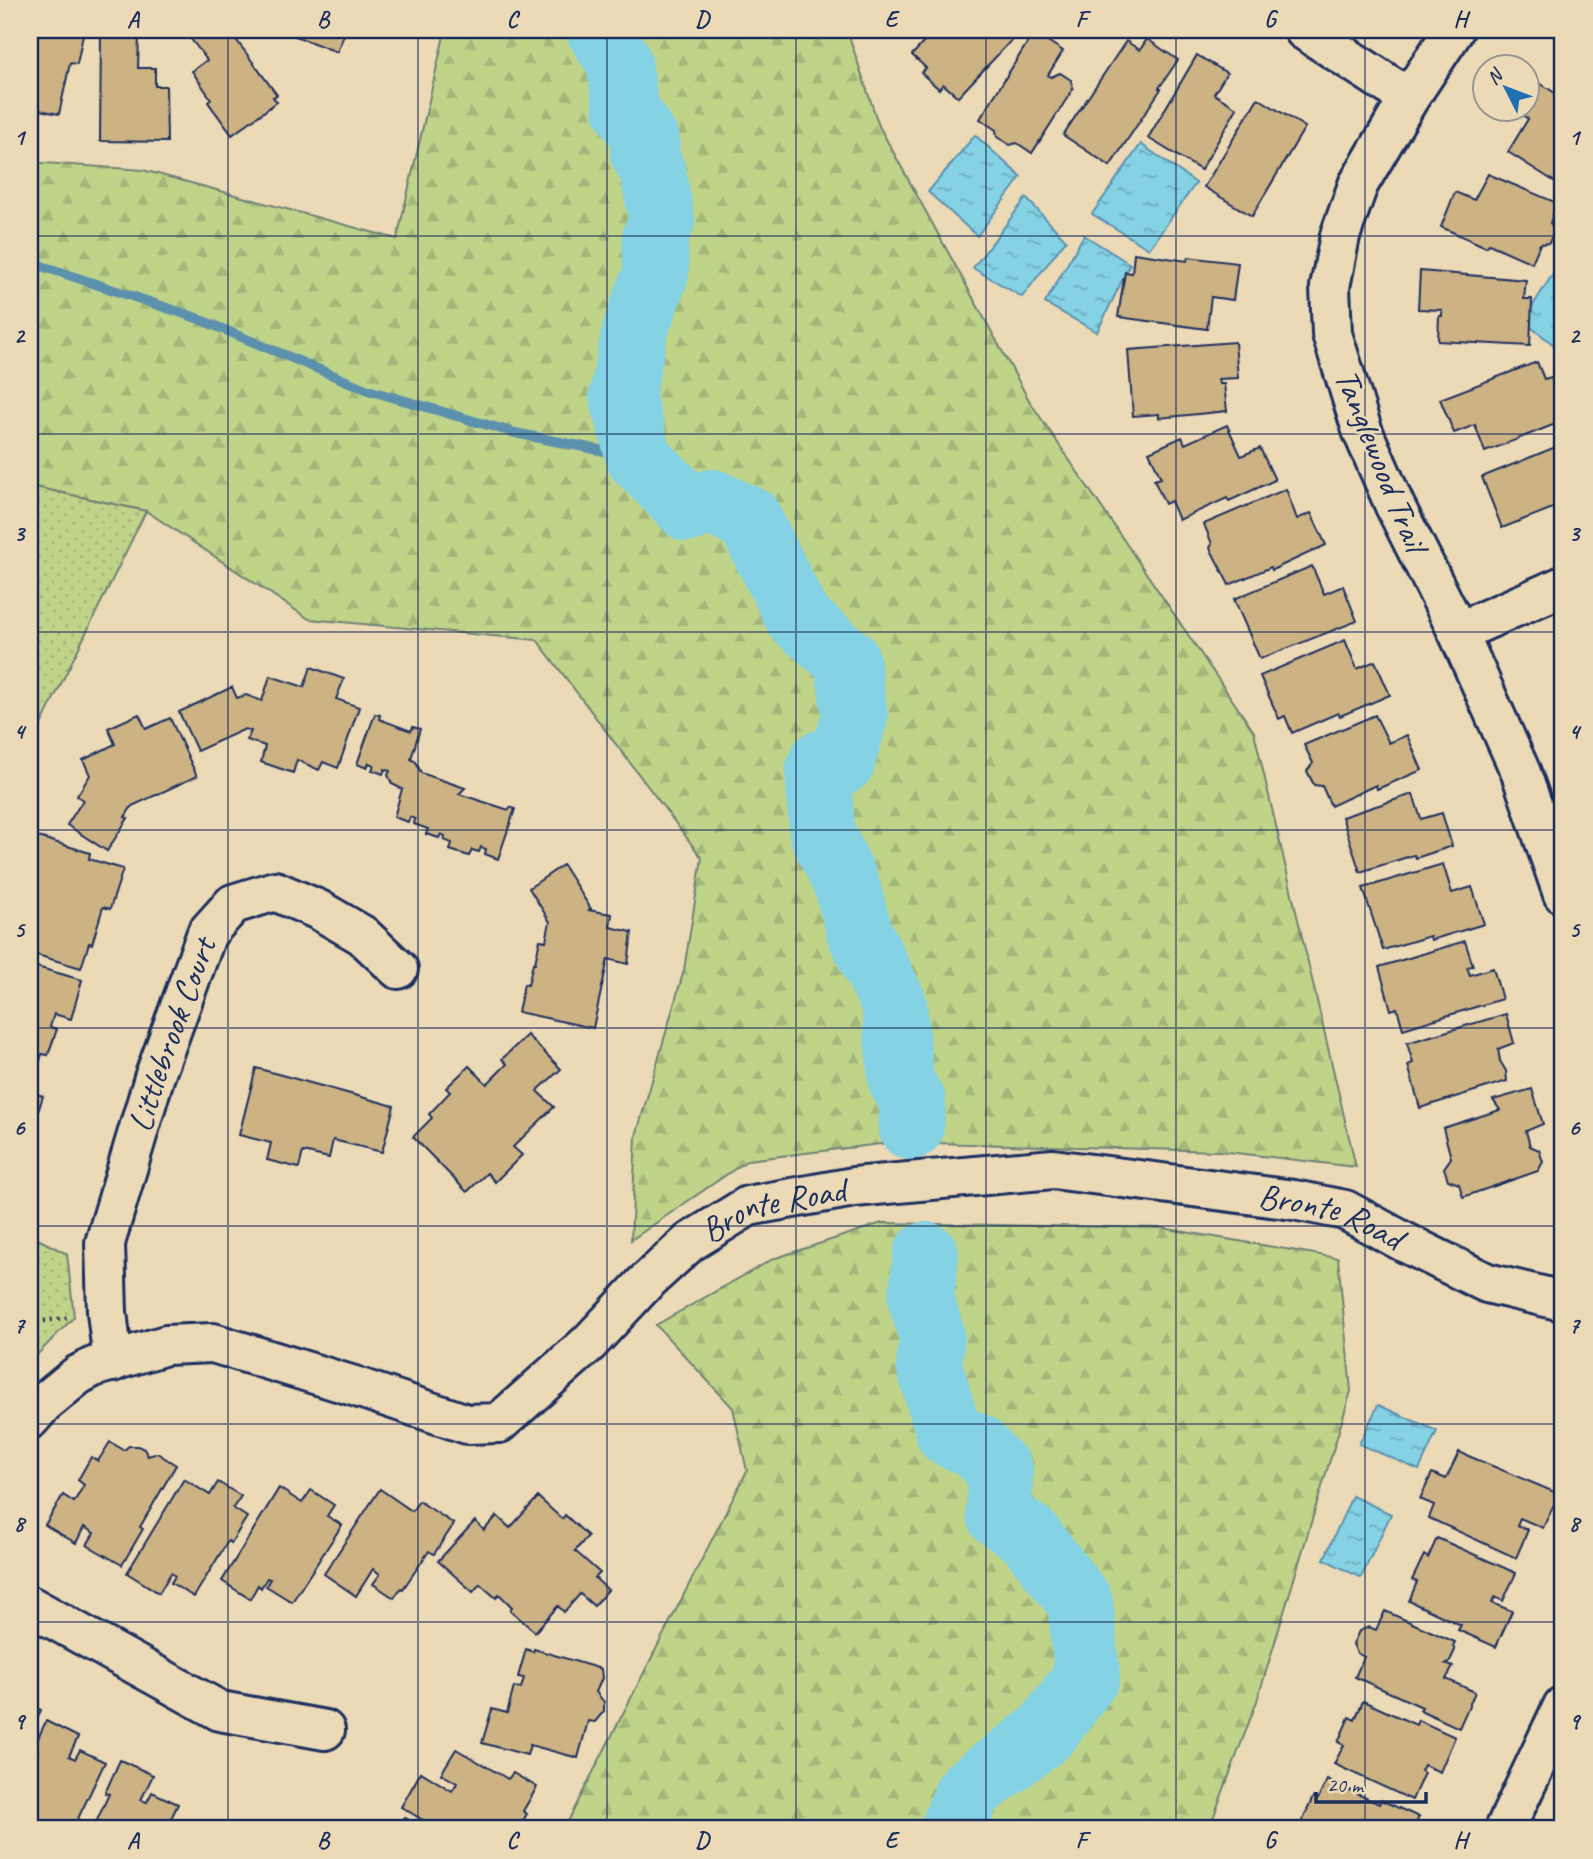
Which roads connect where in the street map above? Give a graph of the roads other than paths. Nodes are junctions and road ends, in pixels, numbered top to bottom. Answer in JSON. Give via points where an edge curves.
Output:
{"nodes":[{"id":1,"x":1304,"y":30,"type":"edge"},
{"id":2,"x":1454,"y":30,"type":"edge"},
{"id":3,"x":1409,"y":98,"type":"junction"},
{"id":4,"x":1563,"y":586,"type":"edge"},
{"id":5,"x":1458,"y":632,"type":"junction"},
{"id":6,"x":1563,"y":894,"type":"edge"},
{"id":7,"x":398,"y":969,"type":"dead end"},
{"id":8,"x":1563,"y":1301,"type":"edge"},
{"id":9,"x":113,"y":1362,"type":"junction"},
{"id":10,"x":30,"y":1419,"type":"edge"},
{"id":11,"x":30,"y":1606,"type":"edge"},
{"id":12,"x":1563,"y":1706,"type":"edge"},
{"id":13,"x":325,"y":1730,"type":"dead end"},
{"id":14,"x":1505,"y":1829,"type":"edge"}],
"edges":[{"from":1,"to":3,"type":"street"},
{"from":2,"to":3,"type":"street","name":"Tanglewood Trail"},
{"from":3,"to":5,"type":"street","name":"Tanglewood Trail","via":[[1358,185],[1340,236],[1330,287],[1332,334],[1362,429]]},
{"from":4,"to":5,"type":"street"},
{"from":5,"to":6,"type":"street","name":"Tanglewood Trail","via":[[1521,773]]},
{"from":7,"to":9,"type":"street","name":"Littlebrook Court","via":[[362,935],[275,891],[233,904],[207,933],[154,1078],[105,1243]]},
{"from":8,"to":9,"type":"street","name":"Bronte Road","via":[[1487,1283],[1345,1210],[1052,1169],[854,1187],[748,1206],[690,1242],[589,1343],[499,1423],[467,1424],[213,1343],[166,1345]]},
{"from":9,"to":10,"type":"street","name":"Bronte Road","via":[[78,1375]]},
{"from":11,"to":13,"type":"street","via":[[220,1711]]},
{"from":12,"to":14,"type":"street"}]}
